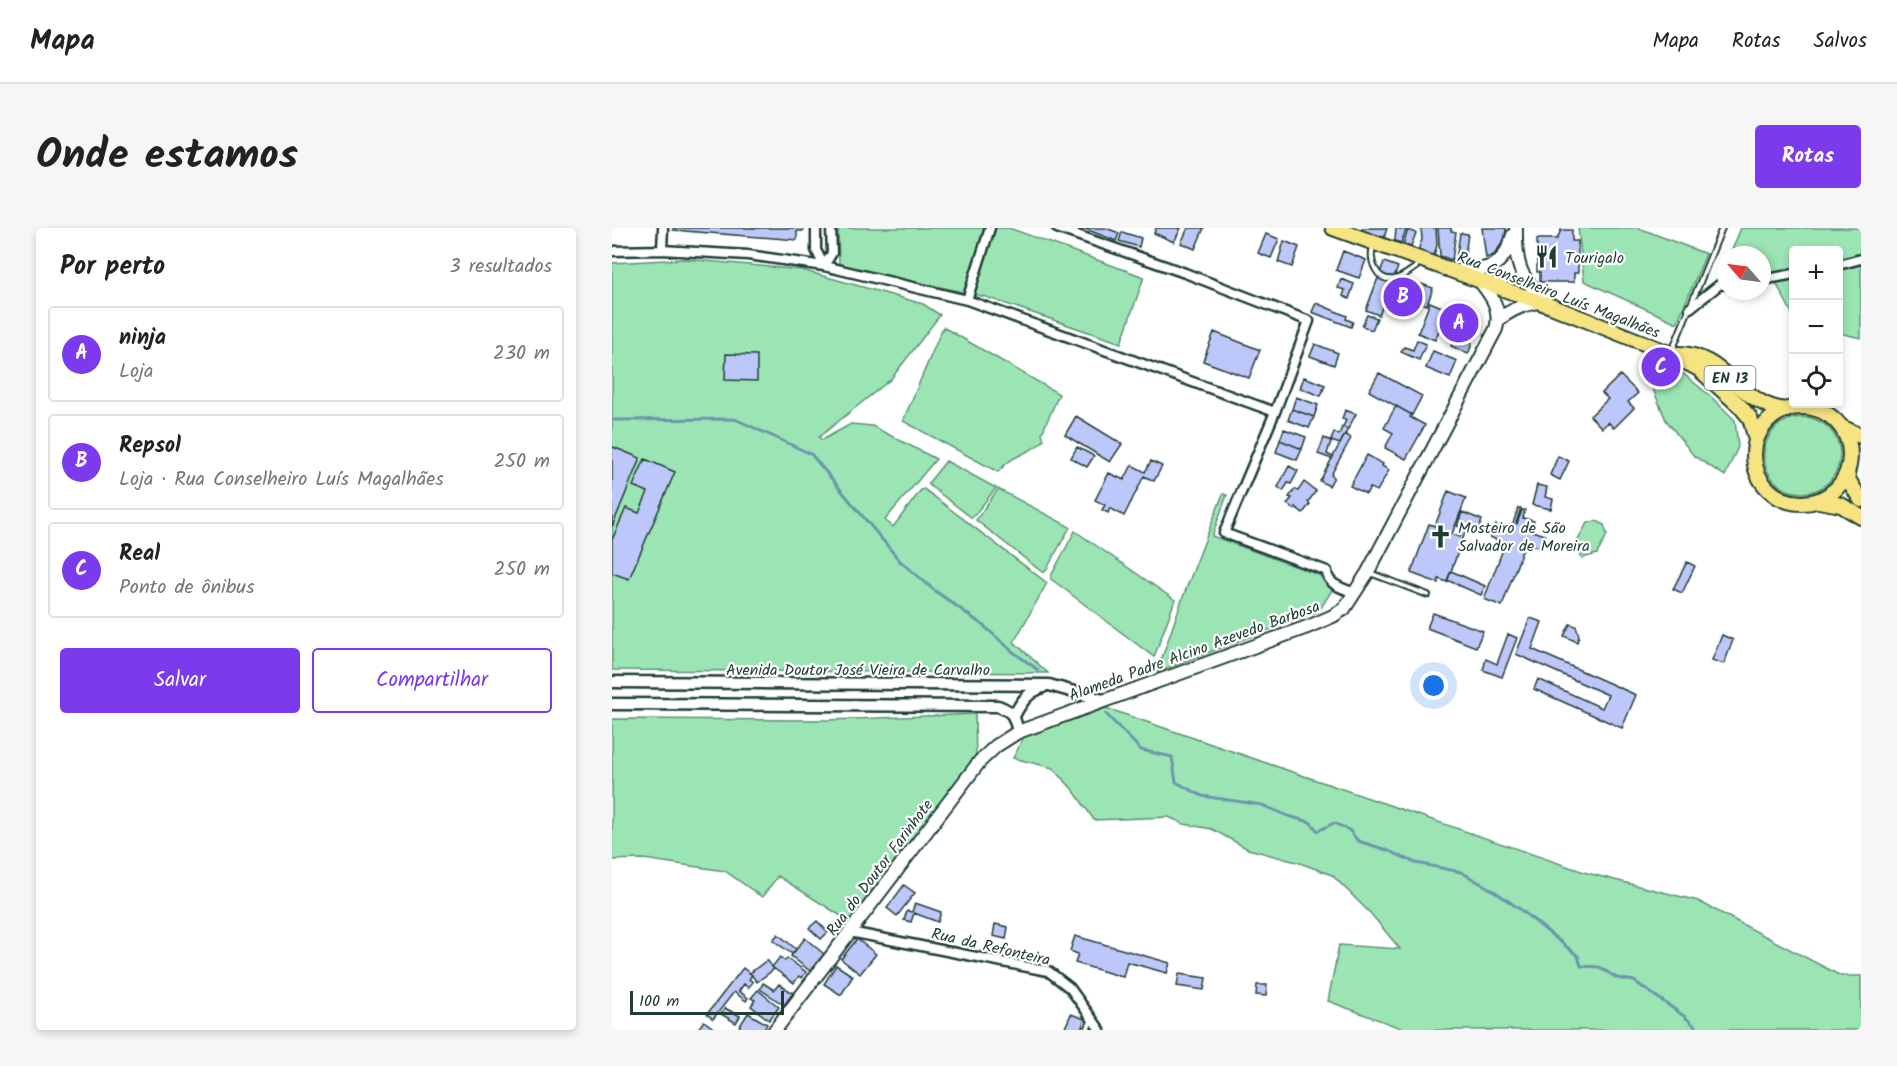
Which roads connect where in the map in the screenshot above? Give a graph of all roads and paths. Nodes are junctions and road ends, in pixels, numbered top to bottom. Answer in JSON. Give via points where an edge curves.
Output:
{"nodes":[{"id":1,"x":663,"y":228,"type":"edge"},
{"id":2,"x":816,"y":228,"type":"edge"},
{"id":3,"x":831,"y":228,"type":"edge"},
{"id":4,"x":990,"y":228,"type":"edge"},
{"id":5,"x":1057,"y":228,"type":"edge"},
{"id":6,"x":1333,"y":228,"type":"edge"},
{"id":7,"x":1516,"y":228,"type":"edge"},
{"id":8,"x":1722,"y":228,"type":"edge"},
{"id":9,"x":1375,"y":243,"type":"junction"},
{"id":10,"x":662,"y":250,"type":"junction"},
{"id":11,"x":612,"y":251,"type":"edge"},
{"id":12,"x":1419,"y":259,"type":"junction"},
{"id":13,"x":1861,"y":259,"type":"edge"},
{"id":14,"x":1843,"y":264,"type":"edge"},
{"id":15,"x":824,"y":266,"type":"junction"},
{"id":16,"x":1455,"y":272,"type":"junction"},
{"id":17,"x":1789,"y":275,"type":"edge"},
{"id":18,"x":1771,"y":278,"type":"edge"},
{"id":19,"x":1479,"y":280,"type":"junction"},
{"id":20,"x":1717,"y":287,"type":"edge"},
{"id":21,"x":967,"y":300,"type":"junction"},
{"id":22,"x":1537,"y":302,"type":"junction"},
{"id":23,"x":1551,"y":306,"type":"junction"},
{"id":24,"x":1690,"y":308,"type":"junction"},
{"id":25,"x":1498,"y":320,"type":"junction"},
{"id":26,"x":1671,"y":354,"type":"junction"},
{"id":27,"x":1787,"y":410,"type":"junction"},
{"id":28,"x":1275,"y":412,"type":"junction"},
{"id":29,"x":1841,"y":427,"type":"junction"},
{"id":30,"x":1861,"y":436,"type":"edge"},
{"id":31,"x":1756,"y":440,"type":"junction"},
{"id":32,"x":1861,"y":456,"type":"edge"},
{"id":33,"x":1848,"y":471,"type":"junction"},
{"id":34,"x":1861,"y":500,"type":"edge"},
{"id":35,"x":1818,"y":501,"type":"junction"},
{"id":36,"x":1861,"y":517,"type":"edge"},
{"id":37,"x":1368,"y":572,"type":"junction"},
{"id":38,"x":1354,"y":593,"type":"junction"},
{"id":39,"x":1428,"y":595,"type":"dead end"},
{"id":40,"x":612,"y":682,"type":"edge"},
{"id":41,"x":1049,"y":685,"type":"junction"},
{"id":42,"x":1102,"y":700,"type":"junction"},
{"id":43,"x":612,"y":704,"type":"edge"},
{"id":44,"x":1014,"y":716,"type":"junction"},
{"id":45,"x":1018,"y":732,"type":"junction"},
{"id":46,"x":850,"y":932,"type":"junction"},
{"id":47,"x":1092,"y":1018,"type":"junction"},
{"id":48,"x":776,"y":1030,"type":"edge"},
{"id":49,"x":1087,"y":1030,"type":"edge"},
{"id":50,"x":1100,"y":1030,"type":"edge"}],
"edges":[{"from":1,"to":10,"type":"street"},
{"from":2,"to":15,"type":"street","via":[[816,250]]},
{"from":3,"to":15,"type":"street","via":[[832,253]]},
{"from":4,"to":21,"type":"street"},
{"from":5,"to":28,"type":"street","via":[[1309,321]]},
{"from":6,"to":9,"type":"main road","name":"Rua Conselheiro Luís Magalhães","number":"EN 13"},
{"from":7,"to":16,"type":"main road","via":[[1508,250],[1493,267]]},
{"from":7,"to":23,"type":"main road","via":[[1516,256],[1524,278]]},
{"from":8,"to":24,"type":"lane"},
{"from":9,"to":12,"type":"main road","name":"Rua Conselheiro Luís Magalhães","number":"EN 13"},
{"from":9,"to":12,"type":"lane","via":[[1374,265],[1385,279],[1407,273]]},
{"from":10,"to":11,"type":"street"},
{"from":10,"to":15,"type":"street","via":[[748,255]]},
{"from":12,"to":16,"type":"main road","name":"Rua Conselheiro Luís Magalhães","number":"EN 13"},
{"from":13,"to":14,"type":"street"},
{"from":15,"to":21,"type":"street"},
{"from":16,"to":19,"type":"main road","name":"Rua Conselheiro Luís Magalhães","number":"EN 13"},
{"from":17,"to":18,"type":"street"},
{"from":19,"to":22,"type":"main road","name":"Rua Conselheiro Luís Magalhães","number":"EN 13"},
{"from":19,"to":25,"type":"main road","via":[[1490,293]]},
{"from":20,"to":24,"type":"street"},
{"from":21,"to":28,"type":"street"},
{"from":22,"to":23,"type":"main road","name":"Rua Conselheiro Luís Magalhães","number":"EN 13"},
{"from":22,"to":25,"type":"main road","via":[[1513,309]]},
{"from":23,"to":26,"type":"main road","name":"Rua Conselheiro Luís Magalhães","number":"EN 13"},
{"from":24,"to":26,"type":"lane"},
{"from":25,"to":37,"type":"main road","name":"Alameda Padre Alcino Azevedo Barbosa"},
{"from":26,"to":27,"type":"main road","name":"Rua Conselheiro Luís Magalhães","number":"EN 13","via":[[1700,357],[1723,371],[1750,396]]},
{"from":26,"to":31,"type":"main road","name":"Rua Conselheiro Luís Magalhães","number":"EN 13","via":[[1699,369],[1740,406],[1750,418]]},
{"from":27,"to":29,"type":"main road","number":"EN 13","via":[[1818,409]]},
{"from":27,"to":31,"type":"main road","via":[[1770,419]]},
{"from":28,"to":38,"type":"street","via":[[1224,533],[1327,571],[1330,582]]},
{"from":29,"to":30,"type":"main road","number":"EN 13"},
{"from":29,"to":33,"type":"main road","via":[[1850,445]]},
{"from":31,"to":35,"type":"main road","number":"EN 13","via":[[1755,465],[1770,490],[1796,503]]},
{"from":32,"to":33,"type":"main road"},
{"from":33,"to":34,"type":"main road","via":[[1849,481]]},
{"from":33,"to":35,"type":"main road","via":[[1837,488]]},
{"from":35,"to":36,"type":"main road","via":[[1841,505]]},
{"from":37,"to":38,"type":"main road","name":"Alameda Padre Alcino Azevedo Barbosa"},
{"from":37,"to":39,"type":"lane"},
{"from":38,"to":42,"type":"main road","name":"Alameda Padre Alcino Azevedo Barbosa","via":[[1344,609],[1333,616]]},
{"from":40,"to":41,"type":"street","name":"Avenida Doutor José Vieira de Carvalho"},
{"from":41,"to":42,"type":"street","name":"Avenida Doutor José Vieira de Carvalho"},
{"from":41,"to":44,"type":"street","via":[[1026,696]]},
{"from":42,"to":45,"type":"main road","name":"Alameda Padre Alcino Azevedo Barbosa"},
{"from":43,"to":44,"type":"street","via":[[998,706]]},
{"from":44,"to":45,"type":"street"},
{"from":45,"to":46,"type":"main road","name":"Rua do Doutor Farinhote","via":[[980,761]]},
{"from":46,"to":47,"type":"street","name":"Rua da Refonteira","via":[[1048,971],[1070,988]]},
{"from":46,"to":48,"type":"main road","name":"Rua do Doutor Farinhote"},
{"from":47,"to":49,"type":"lane"},
{"from":47,"to":50,"type":"street","name":"Rua da Refonteira"}]}
